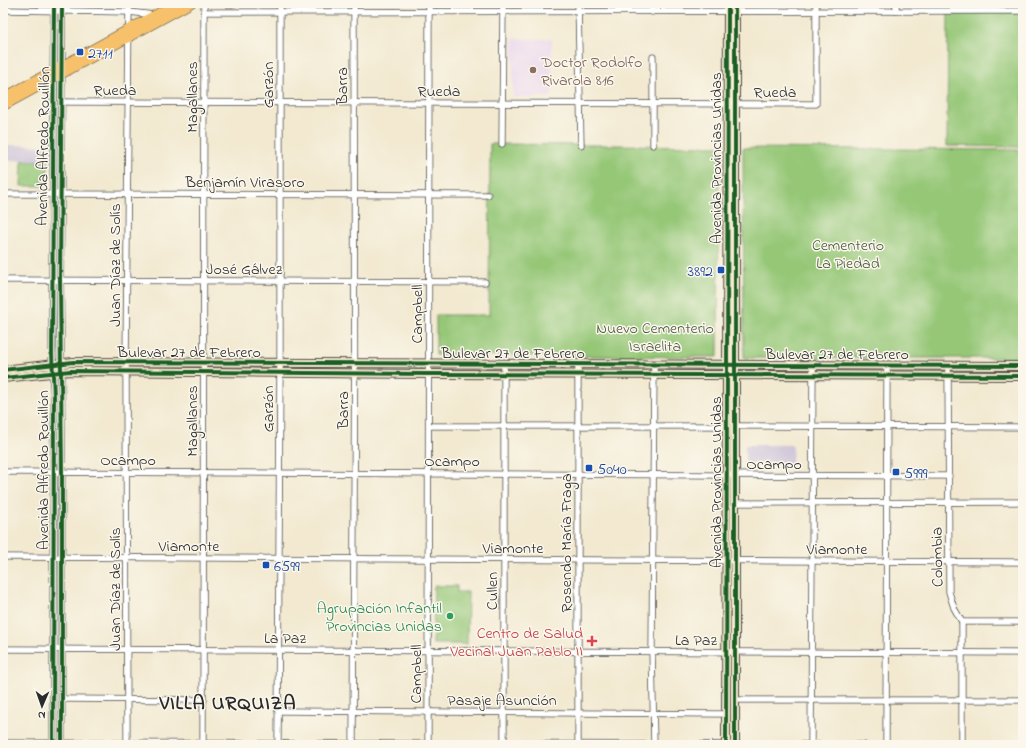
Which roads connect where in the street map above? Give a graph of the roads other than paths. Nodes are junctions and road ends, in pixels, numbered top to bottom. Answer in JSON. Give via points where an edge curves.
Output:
{"nodes":[{"id":1,"x":129,"y":3,"type":"edge"},
{"id":2,"x":177,"y":3,"type":"edge"},
{"id":3,"x":190,"y":3,"type":"edge"},
{"id":4,"x":204,"y":3,"type":"edge"},
{"id":5,"x":280,"y":3,"type":"edge"},
{"id":6,"x":354,"y":3,"type":"edge"},
{"id":7,"x":429,"y":3,"type":"edge"},
{"id":8,"x":503,"y":3,"type":"edge"},
{"id":9,"x":578,"y":3,"type":"edge"},
{"id":10,"x":652,"y":3,"type":"edge"},
{"id":11,"x":728,"y":3,"type":"edge"},
{"id":12,"x":735,"y":3,"type":"edge"},
{"id":13,"x":816,"y":3,"type":"edge"},
{"id":14,"x":896,"y":3,"type":"edge"},
{"id":15,"x":977,"y":3,"type":"edge"},
{"id":16,"x":54,"y":7,"type":"edge"},
{"id":17,"x":62,"y":7,"type":"edge"},
{"id":18,"x":3,"y":10,"type":"edge"},
{"id":19,"x":816,"y":11,"type":"junction"},
{"id":20,"x":896,"y":11,"type":"junction"},
{"id":21,"x":977,"y":11,"type":"junction"},
{"id":22,"x":1023,"y":11,"type":"edge"},
{"id":23,"x":129,"y":12,"type":"junction"},
{"id":24,"x":204,"y":12,"type":"junction"},
{"id":25,"x":280,"y":12,"type":"junction"},
{"id":26,"x":354,"y":12,"type":"junction"},
{"id":27,"x":429,"y":12,"type":"junction"},
{"id":28,"x":503,"y":12,"type":"junction"},
{"id":29,"x":578,"y":12,"type":"junction"},
{"id":30,"x":652,"y":12,"type":"junction"},
{"id":31,"x":732,"y":12,"type":"junction"},
{"id":32,"x":155,"y":15,"type":"junction"},
{"id":33,"x":129,"y":33,"type":"junction"},
{"id":34,"x":653,"y":57,"type":"dead end"},
{"id":35,"x":58,"y":72,"type":"junction"},
{"id":36,"x":3,"y":98,"type":"edge"},
{"id":37,"x":62,"y":102,"type":"junction"},
{"id":38,"x":128,"y":102,"type":"junction"},
{"id":39,"x":204,"y":102,"type":"junction"},
{"id":40,"x":280,"y":102,"type":"junction"},
{"id":41,"x":354,"y":103,"type":"junction"},
{"id":42,"x":429,"y":103,"type":"junction"},
{"id":43,"x":502,"y":103,"type":"junction"},
{"id":44,"x":580,"y":103,"type":"junction"},
{"id":45,"x":653,"y":103,"type":"junction"},
{"id":46,"x":731,"y":104,"type":"junction"},
{"id":47,"x":3,"y":106,"type":"edge"},
{"id":48,"x":502,"y":144,"type":"dead end"},
{"id":49,"x":580,"y":145,"type":"dead end"},
{"id":50,"x":653,"y":145,"type":"dead end"},
{"id":51,"x":3,"y":194,"type":"edge"},
{"id":52,"x":57,"y":194,"type":"junction"},
{"id":53,"x":128,"y":194,"type":"junction"},
{"id":54,"x":204,"y":194,"type":"junction"},
{"id":55,"x":280,"y":194,"type":"junction"},
{"id":56,"x":354,"y":194,"type":"junction"},
{"id":57,"x":429,"y":195,"type":"junction"},
{"id":58,"x":488,"y":195,"type":"dead end"},
{"id":59,"x":3,"y":280,"type":"edge"},
{"id":60,"x":56,"y":280,"type":"junction"},
{"id":61,"x":127,"y":280,"type":"junction"},
{"id":62,"x":204,"y":281,"type":"junction"},
{"id":63,"x":280,"y":281,"type":"junction"},
{"id":64,"x":354,"y":281,"type":"junction"},
{"id":65,"x":429,"y":282,"type":"junction"},
{"id":66,"x":485,"y":282,"type":"dead end"},
{"id":67,"x":126,"y":363,"type":"junction"},
{"id":68,"x":204,"y":363,"type":"junction"},
{"id":69,"x":280,"y":363,"type":"junction"},
{"id":70,"x":355,"y":364,"type":"junction"},
{"id":71,"x":429,"y":364,"type":"junction"},
{"id":72,"x":504,"y":364,"type":"junction"},
{"id":73,"x":578,"y":364,"type":"junction"},
{"id":74,"x":654,"y":365,"type":"junction"},
{"id":75,"x":731,"y":365,"type":"junction"},
{"id":76,"x":813,"y":365,"type":"junction"},
{"id":77,"x":886,"y":366,"type":"junction"},
{"id":78,"x":948,"y":366,"type":"junction"},
{"id":79,"x":1023,"y":366,"type":"edge"},
{"id":80,"x":57,"y":368,"type":"junction"},
{"id":81,"x":3,"y":370,"type":"edge"},
{"id":82,"x":126,"y":372,"type":"junction"},
{"id":83,"x":204,"y":372,"type":"junction"},
{"id":84,"x":280,"y":373,"type":"junction"},
{"id":85,"x":355,"y":373,"type":"junction"},
{"id":86,"x":429,"y":374,"type":"junction"},
{"id":87,"x":504,"y":374,"type":"junction"},
{"id":88,"x":578,"y":374,"type":"junction"},
{"id":89,"x":654,"y":375,"type":"junction"},
{"id":90,"x":731,"y":375,"type":"junction"},
{"id":91,"x":813,"y":375,"type":"junction"},
{"id":92,"x":886,"y":376,"type":"junction"},
{"id":93,"x":948,"y":376,"type":"junction"},
{"id":94,"x":1023,"y":376,"type":"edge"},
{"id":95,"x":3,"y":378,"type":"edge"},
{"id":96,"x":429,"y":426,"type":"junction"},
{"id":97,"x":504,"y":426,"type":"junction"},
{"id":98,"x":578,"y":426,"type":"junction"},
{"id":99,"x":654,"y":426,"type":"junction"},
{"id":100,"x":731,"y":426,"type":"junction"},
{"id":101,"x":812,"y":426,"type":"junction"},
{"id":102,"x":886,"y":426,"type":"junction"},
{"id":103,"x":949,"y":426,"type":"junction"},
{"id":104,"x":1023,"y":427,"type":"edge"},
{"id":105,"x":3,"y":472,"type":"edge"},
{"id":106,"x":54,"y":472,"type":"junction"},
{"id":107,"x":62,"y":472,"type":"junction"},
{"id":108,"x":127,"y":472,"type":"junction"},
{"id":109,"x":204,"y":473,"type":"junction"},
{"id":110,"x":279,"y":473,"type":"junction"},
{"id":111,"x":354,"y":473,"type":"junction"},
{"id":112,"x":429,"y":473,"type":"junction"},
{"id":113,"x":504,"y":473,"type":"junction"},
{"id":114,"x":578,"y":474,"type":"junction"},
{"id":115,"x":653,"y":474,"type":"junction"},
{"id":116,"x":731,"y":475,"type":"junction"},
{"id":117,"x":812,"y":475,"type":"junction"},
{"id":118,"x":886,"y":475,"type":"junction"},
{"id":119,"x":949,"y":476,"type":"junction"},
{"id":120,"x":886,"y":502,"type":"junction"},
{"id":121,"x":949,"y":502,"type":"junction"},
{"id":122,"x":1023,"y":502,"type":"edge"},
{"id":123,"x":735,"y":503,"type":"junction"},
{"id":124,"x":812,"y":503,"type":"junction"},
{"id":125,"x":3,"y":557,"type":"edge"},
{"id":126,"x":53,"y":557,"type":"junction"},
{"id":127,"x":61,"y":557,"type":"junction"},
{"id":128,"x":127,"y":558,"type":"junction"},
{"id":129,"x":204,"y":558,"type":"junction"},
{"id":130,"x":279,"y":558,"type":"junction"},
{"id":131,"x":354,"y":559,"type":"junction"},
{"id":132,"x":429,"y":559,"type":"junction"},
{"id":133,"x":504,"y":560,"type":"junction"},
{"id":134,"x":578,"y":560,"type":"junction"},
{"id":135,"x":653,"y":560,"type":"junction"},
{"id":136,"x":731,"y":561,"type":"junction"},
{"id":137,"x":812,"y":561,"type":"junction"},
{"id":138,"x":886,"y":561,"type":"junction"},
{"id":139,"x":949,"y":562,"type":"junction"},
{"id":140,"x":1023,"y":562,"type":"edge"},
{"id":141,"x":962,"y":622,"type":"junction"},
{"id":142,"x":1023,"y":622,"type":"edge"},
{"id":143,"x":3,"y":650,"type":"edge"},
{"id":144,"x":53,"y":650,"type":"junction"},
{"id":145,"x":62,"y":650,"type":"junction"},
{"id":146,"x":127,"y":650,"type":"junction"},
{"id":147,"x":204,"y":650,"type":"junction"},
{"id":148,"x":278,"y":650,"type":"junction"},
{"id":149,"x":354,"y":650,"type":"junction"},
{"id":150,"x":428,"y":650,"type":"junction"},
{"id":151,"x":504,"y":651,"type":"junction"},
{"id":152,"x":578,"y":651,"type":"junction"},
{"id":153,"x":652,"y":651,"type":"junction"},
{"id":154,"x":731,"y":651,"type":"junction"},
{"id":155,"x":811,"y":651,"type":"junction"},
{"id":156,"x":886,"y":652,"type":"junction"},
{"id":157,"x":962,"y":652,"type":"junction"},
{"id":158,"x":1023,"y":653,"type":"edge"},
{"id":159,"x":62,"y":699,"type":"junction"},
{"id":160,"x":127,"y":700,"type":"junction"},
{"id":161,"x":204,"y":700,"type":"junction"},
{"id":162,"x":735,"y":700,"type":"junction"},
{"id":163,"x":811,"y":700,"type":"junction"},
{"id":164,"x":886,"y":700,"type":"junction"},
{"id":165,"x":962,"y":700,"type":"junction"},
{"id":166,"x":1023,"y":700,"type":"edge"},
{"id":167,"x":278,"y":711,"type":"junction"},
{"id":168,"x":354,"y":712,"type":"junction"},
{"id":169,"x":428,"y":712,"type":"junction"},
{"id":170,"x":504,"y":712,"type":"junction"},
{"id":171,"x":578,"y":713,"type":"junction"},
{"id":172,"x":654,"y":713,"type":"junction"},
{"id":173,"x":726,"y":714,"type":"junction"},
{"id":174,"x":3,"y":742,"type":"edge"},
{"id":175,"x":127,"y":743,"type":"junction"},
{"id":176,"x":204,"y":743,"type":"junction"},
{"id":177,"x":278,"y":743,"type":"junction"},
{"id":178,"x":57,"y":744,"type":"edge"},
{"id":179,"x":353,"y":744,"type":"edge"},
{"id":180,"x":428,"y":744,"type":"edge"},
{"id":181,"x":504,"y":744,"type":"edge"},
{"id":182,"x":578,"y":744,"type":"edge"},
{"id":183,"x":726,"y":744,"type":"edge"},
{"id":184,"x":735,"y":744,"type":"edge"},
{"id":185,"x":654,"y":745,"type":"edge"},
{"id":186,"x":811,"y":745,"type":"edge"},
{"id":187,"x":864,"y":745,"type":"edge"},
{"id":188,"x":886,"y":745,"type":"edge"},
{"id":189,"x":962,"y":745,"type":"edge"}],
"edges":[{"from":1,"to":23,"type":"street","name":"Juan Díaz de Solís"},
{"from":2,"to":32,"type":"main road"},
{"from":3,"to":33,"type":"main road"},
{"from":4,"to":24,"type":"street","name":"Magallanes"},
{"from":5,"to":25,"type":"street","name":"Garzón"},
{"from":6,"to":26,"type":"street","name":"Barra"},
{"from":7,"to":27,"type":"street","name":"Campbell"},
{"from":8,"to":28,"type":"street"},
{"from":9,"to":29,"type":"street"},
{"from":10,"to":30,"type":"street"},
{"from":11,"to":31,"type":"main road","name":"Avenida Provincias Unidas"},
{"from":12,"to":31,"type":"main road","name":"Avenida Provincias Unidas"},
{"from":13,"to":19,"type":"street"},
{"from":14,"to":20,"type":"street"},
{"from":15,"to":21,"type":"street"},
{"from":16,"to":17,"type":"street"},
{"from":16,"to":18,"type":"street"},
{"from":16,"to":35,"type":"street","name":"Avenida Alfredo Rouillón"},
{"from":17,"to":23,"type":"street"},
{"from":17,"to":35,"type":"street","name":"Avenida Alfredo Rouillón"},
{"from":19,"to":20,"type":"street"},
{"from":19,"to":31,"type":"street"},
{"from":19,"to":46,"type":"street","name":"Rueda","via":[[816,104]]},
{"from":20,"to":21,"type":"street"},
{"from":21,"to":22,"type":"street"},
{"from":23,"to":32,"type":"street"},
{"from":23,"to":33,"type":"street","name":"Juan Díaz de Solís"},
{"from":24,"to":25,"type":"street"},
{"from":24,"to":39,"type":"street","name":"Magallanes"},
{"from":25,"to":26,"type":"street"},
{"from":25,"to":40,"type":"street","name":"Garzón"},
{"from":26,"to":27,"type":"street"},
{"from":26,"to":41,"type":"street","name":"Barra"},
{"from":27,"to":28,"type":"street"},
{"from":27,"to":42,"type":"street","name":"Campbell"},
{"from":28,"to":29,"type":"street"},
{"from":28,"to":43,"type":"street"},
{"from":29,"to":30,"type":"street"},
{"from":29,"to":44,"type":"street"},
{"from":30,"to":31,"type":"street"},
{"from":31,"to":46,"type":"main road","name":"Avenida Provincias Unidas"},
{"from":32,"to":33,"type":"main road"},
{"from":33,"to":35,"type":"main road"},
{"from":33,"to":38,"type":"street","name":"Juan Díaz de Solís"},
{"from":34,"to":45,"type":"street"},
{"from":35,"to":36,"type":"main road"},
{"from":35,"to":37,"type":"street","name":"Avenida Alfredo Rouillón"},
{"from":35,"to":47,"type":"main road"},
{"from":35,"to":52,"type":"street","name":"Avenida Alfredo Rouillón"},
{"from":37,"to":38,"type":"street","name":"Rueda"},
{"from":37,"to":52,"type":"street","name":"Avenida Alfredo Rouillón"},
{"from":38,"to":39,"type":"street","name":"Rueda"},
{"from":38,"to":53,"type":"street","name":"Juan Díaz de Solís"},
{"from":39,"to":40,"type":"street","name":"Rueda"},
{"from":39,"to":54,"type":"street","name":"Magallanes"},
{"from":40,"to":41,"type":"street","name":"Rueda"},
{"from":40,"to":55,"type":"street","name":"Garzón"},
{"from":41,"to":42,"type":"street","name":"Rueda"},
{"from":41,"to":56,"type":"street","name":"Barra"},
{"from":42,"to":43,"type":"street","name":"Rueda"},
{"from":42,"to":57,"type":"street","name":"Campbell"},
{"from":43,"to":44,"type":"street","name":"Rueda"},
{"from":43,"to":48,"type":"street"},
{"from":44,"to":45,"type":"street","name":"Rueda"},
{"from":44,"to":49,"type":"street"},
{"from":45,"to":46,"type":"street","name":"Rueda"},
{"from":45,"to":50,"type":"street"},
{"from":46,"to":75,"type":"main road","name":"Avenida Provincias Unidas"},
{"from":51,"to":52,"type":"street","name":"Benjamín Virasoro"},
{"from":52,"to":53,"type":"street","name":"Benjamín Virasoro"},
{"from":52,"to":60,"type":"street","name":"Avenida Alfredo Rouillón"},
{"from":53,"to":54,"type":"street","name":"Benjamín Virasoro"},
{"from":53,"to":61,"type":"street","name":"Juan Díaz de Solís"},
{"from":54,"to":55,"type":"street","name":"Benjamín Virasoro"},
{"from":54,"to":62,"type":"street","name":"Magallanes"},
{"from":55,"to":56,"type":"street","name":"Benjamín Virasoro"},
{"from":55,"to":63,"type":"street","name":"Garzón"},
{"from":56,"to":57,"type":"street","name":"Benjamín Virasoro"},
{"from":56,"to":64,"type":"street","name":"Barra"},
{"from":57,"to":58,"type":"street","name":"Benjamín Virasoro"},
{"from":57,"to":65,"type":"street","name":"Campbell"},
{"from":59,"to":60,"type":"street","name":"José Gálvez"},
{"from":60,"to":61,"type":"street","name":"José Gálvez"},
{"from":60,"to":80,"type":"street","name":"Avenida Alfredo Rouillón"},
{"from":61,"to":62,"type":"street","name":"José Gálvez"},
{"from":61,"to":67,"type":"street","name":"Juan Díaz de Solís"},
{"from":62,"to":63,"type":"street","name":"José Gálvez"},
{"from":62,"to":68,"type":"street","name":"Magallanes"},
{"from":63,"to":64,"type":"street","name":"José Gálvez"},
{"from":63,"to":69,"type":"street","name":"Garzón"},
{"from":64,"to":65,"type":"street","name":"José Gálvez"},
{"from":64,"to":70,"type":"street","name":"Barra"},
{"from":65,"to":66,"type":"street","name":"José Gálvez"},
{"from":65,"to":71,"type":"street","name":"Campbell"},
{"from":67,"to":68,"type":"main road","name":"Bulevar 27 de Febrero"},
{"from":67,"to":80,"type":"main road","name":"Bulevar 27 de Febrero"},
{"from":67,"to":82,"type":"street","name":"Juan Díaz de Solís"},
{"from":68,"to":69,"type":"main road","name":"Bulevar 27 de Febrero"},
{"from":68,"to":83,"type":"street","name":"Magallanes"},
{"from":69,"to":70,"type":"main road","name":"Bulevar 27 de Febrero"},
{"from":69,"to":84,"type":"street","name":"Garzón"},
{"from":70,"to":71,"type":"main road","name":"Bulevar 27 de Febrero"},
{"from":70,"to":85,"type":"street","name":"Barra"},
{"from":71,"to":72,"type":"main road","name":"Bulevar 27 de Febrero"},
{"from":71,"to":86,"type":"street","name":"Campbell"},
{"from":72,"to":73,"type":"main road","name":"Bulevar 27 de Febrero"},
{"from":72,"to":87,"type":"street","name":"Cullen"},
{"from":73,"to":74,"type":"main road","name":"Bulevar 27 de Febrero"},
{"from":73,"to":88,"type":"street","name":"Rosendo María Fraga"},
{"from":74,"to":75,"type":"main road","name":"Bulevar 27 de Febrero"},
{"from":74,"to":89,"type":"street"},
{"from":75,"to":76,"type":"main road","name":"Bulevar 27 de Febrero"},
{"from":75,"to":90,"type":"main road","name":"Avenida Provincias Unidas"},
{"from":76,"to":77,"type":"main road","name":"Bulevar 27 de Febrero"},
{"from":76,"to":91,"type":"street"},
{"from":77,"to":78,"type":"main road","name":"Bulevar 27 de Febrero"},
{"from":77,"to":92,"type":"street"},
{"from":78,"to":79,"type":"main road","name":"Bulevar 27 de Febrero"},
{"from":78,"to":93,"type":"street","name":"Colombia"},
{"from":80,"to":81,"type":"main road","name":"Bulevar 27 de Febrero"},
{"from":80,"to":82,"type":"main road","name":"Bulevar 27 de Febrero"},
{"from":80,"to":95,"type":"main road","name":"Bulevar 27 de Febrero"},
{"from":80,"to":106,"type":"street","name":"Avenida Alfredo Rouillón"},
{"from":80,"to":107,"type":"street","name":"Avenida Alfredo Rouillón"},
{"from":82,"to":83,"type":"main road","name":"Bulevar 27 de Febrero"},
{"from":82,"to":108,"type":"street","name":"Juan Díaz de Solís"},
{"from":83,"to":84,"type":"main road","name":"Bulevar 27 de Febrero"},
{"from":83,"to":109,"type":"street","name":"Magallanes"},
{"from":84,"to":85,"type":"main road","name":"Bulevar 27 de Febrero"},
{"from":84,"to":110,"type":"street","name":"Garzón"},
{"from":85,"to":86,"type":"main road","name":"Bulevar 27 de Febrero"},
{"from":85,"to":111,"type":"street","name":"Barra"},
{"from":86,"to":87,"type":"main road","name":"Bulevar 27 de Febrero"},
{"from":86,"to":96,"type":"street","name":"Campbell"},
{"from":87,"to":88,"type":"main road","name":"Bulevar 27 de Febrero"},
{"from":87,"to":97,"type":"street","name":"Cullen"},
{"from":88,"to":89,"type":"main road","name":"Bulevar 27 de Febrero"},
{"from":88,"to":98,"type":"street","name":"Rosendo María Fraga"},
{"from":89,"to":90,"type":"main road","name":"Bulevar 27 de Febrero"},
{"from":89,"to":99,"type":"street"},
{"from":90,"to":91,"type":"main road","name":"Bulevar 27 de Febrero"},
{"from":90,"to":100,"type":"main road","name":"Avenida Provincias Unidas"},
{"from":91,"to":92,"type":"main road","name":"Bulevar 27 de Febrero"},
{"from":91,"to":101,"type":"street"},
{"from":92,"to":93,"type":"main road","name":"Bulevar 27 de Febrero"},
{"from":92,"to":102,"type":"street"},
{"from":93,"to":94,"type":"main road","name":"Bulevar 27 de Febrero"},
{"from":93,"to":103,"type":"street","name":"Colombia"},
{"from":96,"to":97,"type":"street"},
{"from":96,"to":112,"type":"street","name":"Campbell"},
{"from":97,"to":98,"type":"street"},
{"from":97,"to":113,"type":"street","name":"Cullen"},
{"from":98,"to":99,"type":"street"},
{"from":98,"to":114,"type":"street","name":"Rosendo María Fraga"},
{"from":99,"to":100,"type":"street"},
{"from":99,"to":115,"type":"street"},
{"from":100,"to":101,"type":"street"},
{"from":100,"to":116,"type":"main road","name":"Avenida Provincias Unidas"},
{"from":101,"to":102,"type":"street"},
{"from":101,"to":117,"type":"street"},
{"from":102,"to":103,"type":"street"},
{"from":102,"to":118,"type":"street"},
{"from":103,"to":104,"type":"street"},
{"from":103,"to":119,"type":"street","name":"Colombia"},
{"from":105,"to":106,"type":"street","name":"Ocampo"},
{"from":106,"to":107,"type":"street","name":"Ocampo"},
{"from":106,"to":126,"type":"street","name":"Avenida Alfredo Rouillón"},
{"from":107,"to":108,"type":"street","name":"Ocampo"},
{"from":107,"to":127,"type":"street","name":"Avenida Alfredo Rouillón"},
{"from":108,"to":109,"type":"street","name":"Ocampo"},
{"from":108,"to":128,"type":"street","name":"Juan Díaz de Solís"},
{"from":109,"to":110,"type":"street","name":"Ocampo"},
{"from":109,"to":129,"type":"street","name":"Magallanes"},
{"from":110,"to":111,"type":"street","name":"Ocampo"},
{"from":110,"to":130,"type":"street","name":"Garzón"},
{"from":111,"to":112,"type":"street","name":"Ocampo"},
{"from":111,"to":131,"type":"street","name":"Barra"},
{"from":112,"to":113,"type":"street","name":"Ocampo"},
{"from":112,"to":132,"type":"street","name":"Campbell"},
{"from":113,"to":114,"type":"street","name":"Ocampo"},
{"from":113,"to":133,"type":"street","name":"Cullen"},
{"from":114,"to":115,"type":"street","name":"Ocampo"},
{"from":114,"to":134,"type":"street","name":"Rosendo María Fraga"},
{"from":115,"to":116,"type":"street","name":"Ocampo"},
{"from":115,"to":135,"type":"street"},
{"from":116,"to":117,"type":"street","name":"Ocampo"},
{"from":116,"to":123,"type":"main road","name":"Avenida Provincias Unidas"},
{"from":116,"to":136,"type":"main road","name":"Avenida Provincias Unidas"},
{"from":117,"to":118,"type":"street","name":"Ocampo"},
{"from":117,"to":124,"type":"street"},
{"from":118,"to":119,"type":"street","name":"Ocampo"},
{"from":118,"to":120,"type":"street"},
{"from":119,"to":121,"type":"street","name":"Colombia"},
{"from":120,"to":121,"type":"street"},
{"from":120,"to":124,"type":"street"},
{"from":120,"to":138,"type":"street"},
{"from":121,"to":122,"type":"street"},
{"from":121,"to":139,"type":"street","name":"Colombia"},
{"from":123,"to":124,"type":"street"},
{"from":123,"to":136,"type":"main road","name":"Avenida Provincias Unidas"},
{"from":124,"to":137,"type":"street"},
{"from":125,"to":126,"type":"street","name":"Viamonte"},
{"from":126,"to":127,"type":"street","name":"Viamonte"},
{"from":126,"to":144,"type":"street","name":"Avenida Alfredo Rouillón"},
{"from":127,"to":128,"type":"street","name":"Viamonte"},
{"from":127,"to":145,"type":"street","name":"Avenida Alfredo Rouillón"},
{"from":128,"to":129,"type":"street","name":"Viamonte"},
{"from":128,"to":146,"type":"street","name":"Juan Díaz de Solís"},
{"from":129,"to":130,"type":"street","name":"Viamonte"},
{"from":129,"to":147,"type":"street","name":"Magallanes"},
{"from":130,"to":131,"type":"street","name":"Viamonte"},
{"from":130,"to":148,"type":"street","name":"Garzón"},
{"from":131,"to":132,"type":"street","name":"Viamonte"},
{"from":131,"to":149,"type":"street","name":"Barra"},
{"from":132,"to":133,"type":"street","name":"Viamonte"},
{"from":132,"to":150,"type":"street","name":"Campbell"},
{"from":133,"to":134,"type":"street","name":"Viamonte"},
{"from":133,"to":151,"type":"street","name":"Cullen"},
{"from":134,"to":135,"type":"street","name":"Viamonte"},
{"from":134,"to":152,"type":"street","name":"Rosendo María Fraga"},
{"from":135,"to":136,"type":"street","name":"Viamonte"},
{"from":135,"to":153,"type":"street"},
{"from":136,"to":137,"type":"street","name":"Viamonte"},
{"from":136,"to":154,"type":"main road","name":"Avenida Provincias Unidas"},
{"from":137,"to":138,"type":"street","name":"Viamonte"},
{"from":137,"to":155,"type":"street"},
{"from":138,"to":139,"type":"street","name":"Viamonte"},
{"from":138,"to":156,"type":"street"},
{"from":139,"to":140,"type":"street","name":"Viamonte"},
{"from":139,"to":141,"type":"street","name":"Colombia","via":[[949,592]]},
{"from":141,"to":142,"type":"street"},
{"from":141,"to":157,"type":"street","name":"Colombia"},
{"from":143,"to":144,"type":"street","name":"La Paz"},
{"from":144,"to":145,"type":"street","name":"La Paz"},
{"from":144,"to":178,"type":"street","name":"Avenida Alfredo Rouillón"},
{"from":145,"to":146,"type":"street","name":"La Paz"},
{"from":145,"to":159,"type":"street","name":"Avenida Alfredo Rouillón"},
{"from":146,"to":147,"type":"street","name":"La Paz"},
{"from":146,"to":160,"type":"street","name":"Juan Díaz de Solís"},
{"from":147,"to":148,"type":"street","name":"La Paz"},
{"from":147,"to":161,"type":"street","name":"Magallanes"},
{"from":148,"to":149,"type":"street","name":"La Paz"},
{"from":148,"to":167,"type":"street","name":"Garzón"},
{"from":149,"to":150,"type":"street","name":"La Paz"},
{"from":149,"to":168,"type":"street","name":"Barra"},
{"from":150,"to":151,"type":"street","name":"La Paz"},
{"from":150,"to":169,"type":"street","name":"Campbell"},
{"from":151,"to":152,"type":"street","name":"La Paz"},
{"from":151,"to":170,"type":"street","name":"Cullen"},
{"from":152,"to":153,"type":"street","name":"La Paz"},
{"from":152,"to":171,"type":"street","name":"Rosendo María Fraga"},
{"from":153,"to":154,"type":"street","name":"La Paz"},
{"from":153,"to":172,"type":"street"},
{"from":154,"to":155,"type":"street","name":"La Paz"},
{"from":154,"to":162,"type":"main road","name":"Avenida Provincias Unidas"},
{"from":154,"to":173,"type":"main road","name":"Avenida Provincias Unidas"},
{"from":155,"to":156,"type":"street","name":"La Paz"},
{"from":155,"to":163,"type":"street"},
{"from":156,"to":157,"type":"street","name":"La Paz"},
{"from":156,"to":164,"type":"street"},
{"from":157,"to":158,"type":"street","name":"La Paz"},
{"from":157,"to":165,"type":"street","name":"Colombia"},
{"from":159,"to":160,"type":"street"},
{"from":159,"to":178,"type":"street","name":"Avenida Alfredo Rouillón"},
{"from":160,"to":161,"type":"street"},
{"from":160,"to":175,"type":"street","name":"Juan Díaz de Solís"},
{"from":161,"to":176,"type":"street","name":"Magallanes"},
{"from":162,"to":163,"type":"street"},
{"from":162,"to":184,"type":"main road","name":"Avenida Provincias Unidas"},
{"from":163,"to":164,"type":"street"},
{"from":163,"to":186,"type":"street"},
{"from":164,"to":165,"type":"street"},
{"from":164,"to":188,"type":"street"},
{"from":165,"to":166,"type":"street"},
{"from":165,"to":189,"type":"street","name":"Colombia"},
{"from":167,"to":168,"type":"street","name":"Pasaje Asunción"},
{"from":167,"to":177,"type":"street","name":"Garzón"},
{"from":168,"to":169,"type":"street","name":"Pasaje Asunción"},
{"from":168,"to":179,"type":"street","name":"Barra"},
{"from":169,"to":170,"type":"street","name":"Pasaje Asunción"},
{"from":169,"to":180,"type":"street","name":"Campbell"},
{"from":170,"to":171,"type":"street","name":"Pasaje Asunción"},
{"from":170,"to":181,"type":"street","name":"Cullen"},
{"from":171,"to":172,"type":"street","name":"Pasaje Asunción"},
{"from":171,"to":182,"type":"street","name":"Rosendo María Fraga"},
{"from":172,"to":173,"type":"street","name":"Pasaje Asunción"},
{"from":172,"to":185,"type":"street"},
{"from":173,"to":183,"type":"main road","name":"Avenida Provincias Unidas"},
{"from":174,"to":178,"type":"street"},
{"from":175,"to":176,"type":"street"},
{"from":175,"to":178,"type":"street"},
{"from":176,"to":177,"type":"street"},
{"from":177,"to":179,"type":"street"},
{"from":179,"to":180,"type":"street"},
{"from":180,"to":181,"type":"street"},
{"from":181,"to":182,"type":"street"},
{"from":182,"to":185,"type":"street"},
{"from":183,"to":184,"type":"street"},
{"from":183,"to":185,"type":"street"},
{"from":184,"to":186,"type":"street"},
{"from":186,"to":187,"type":"street"}]}
